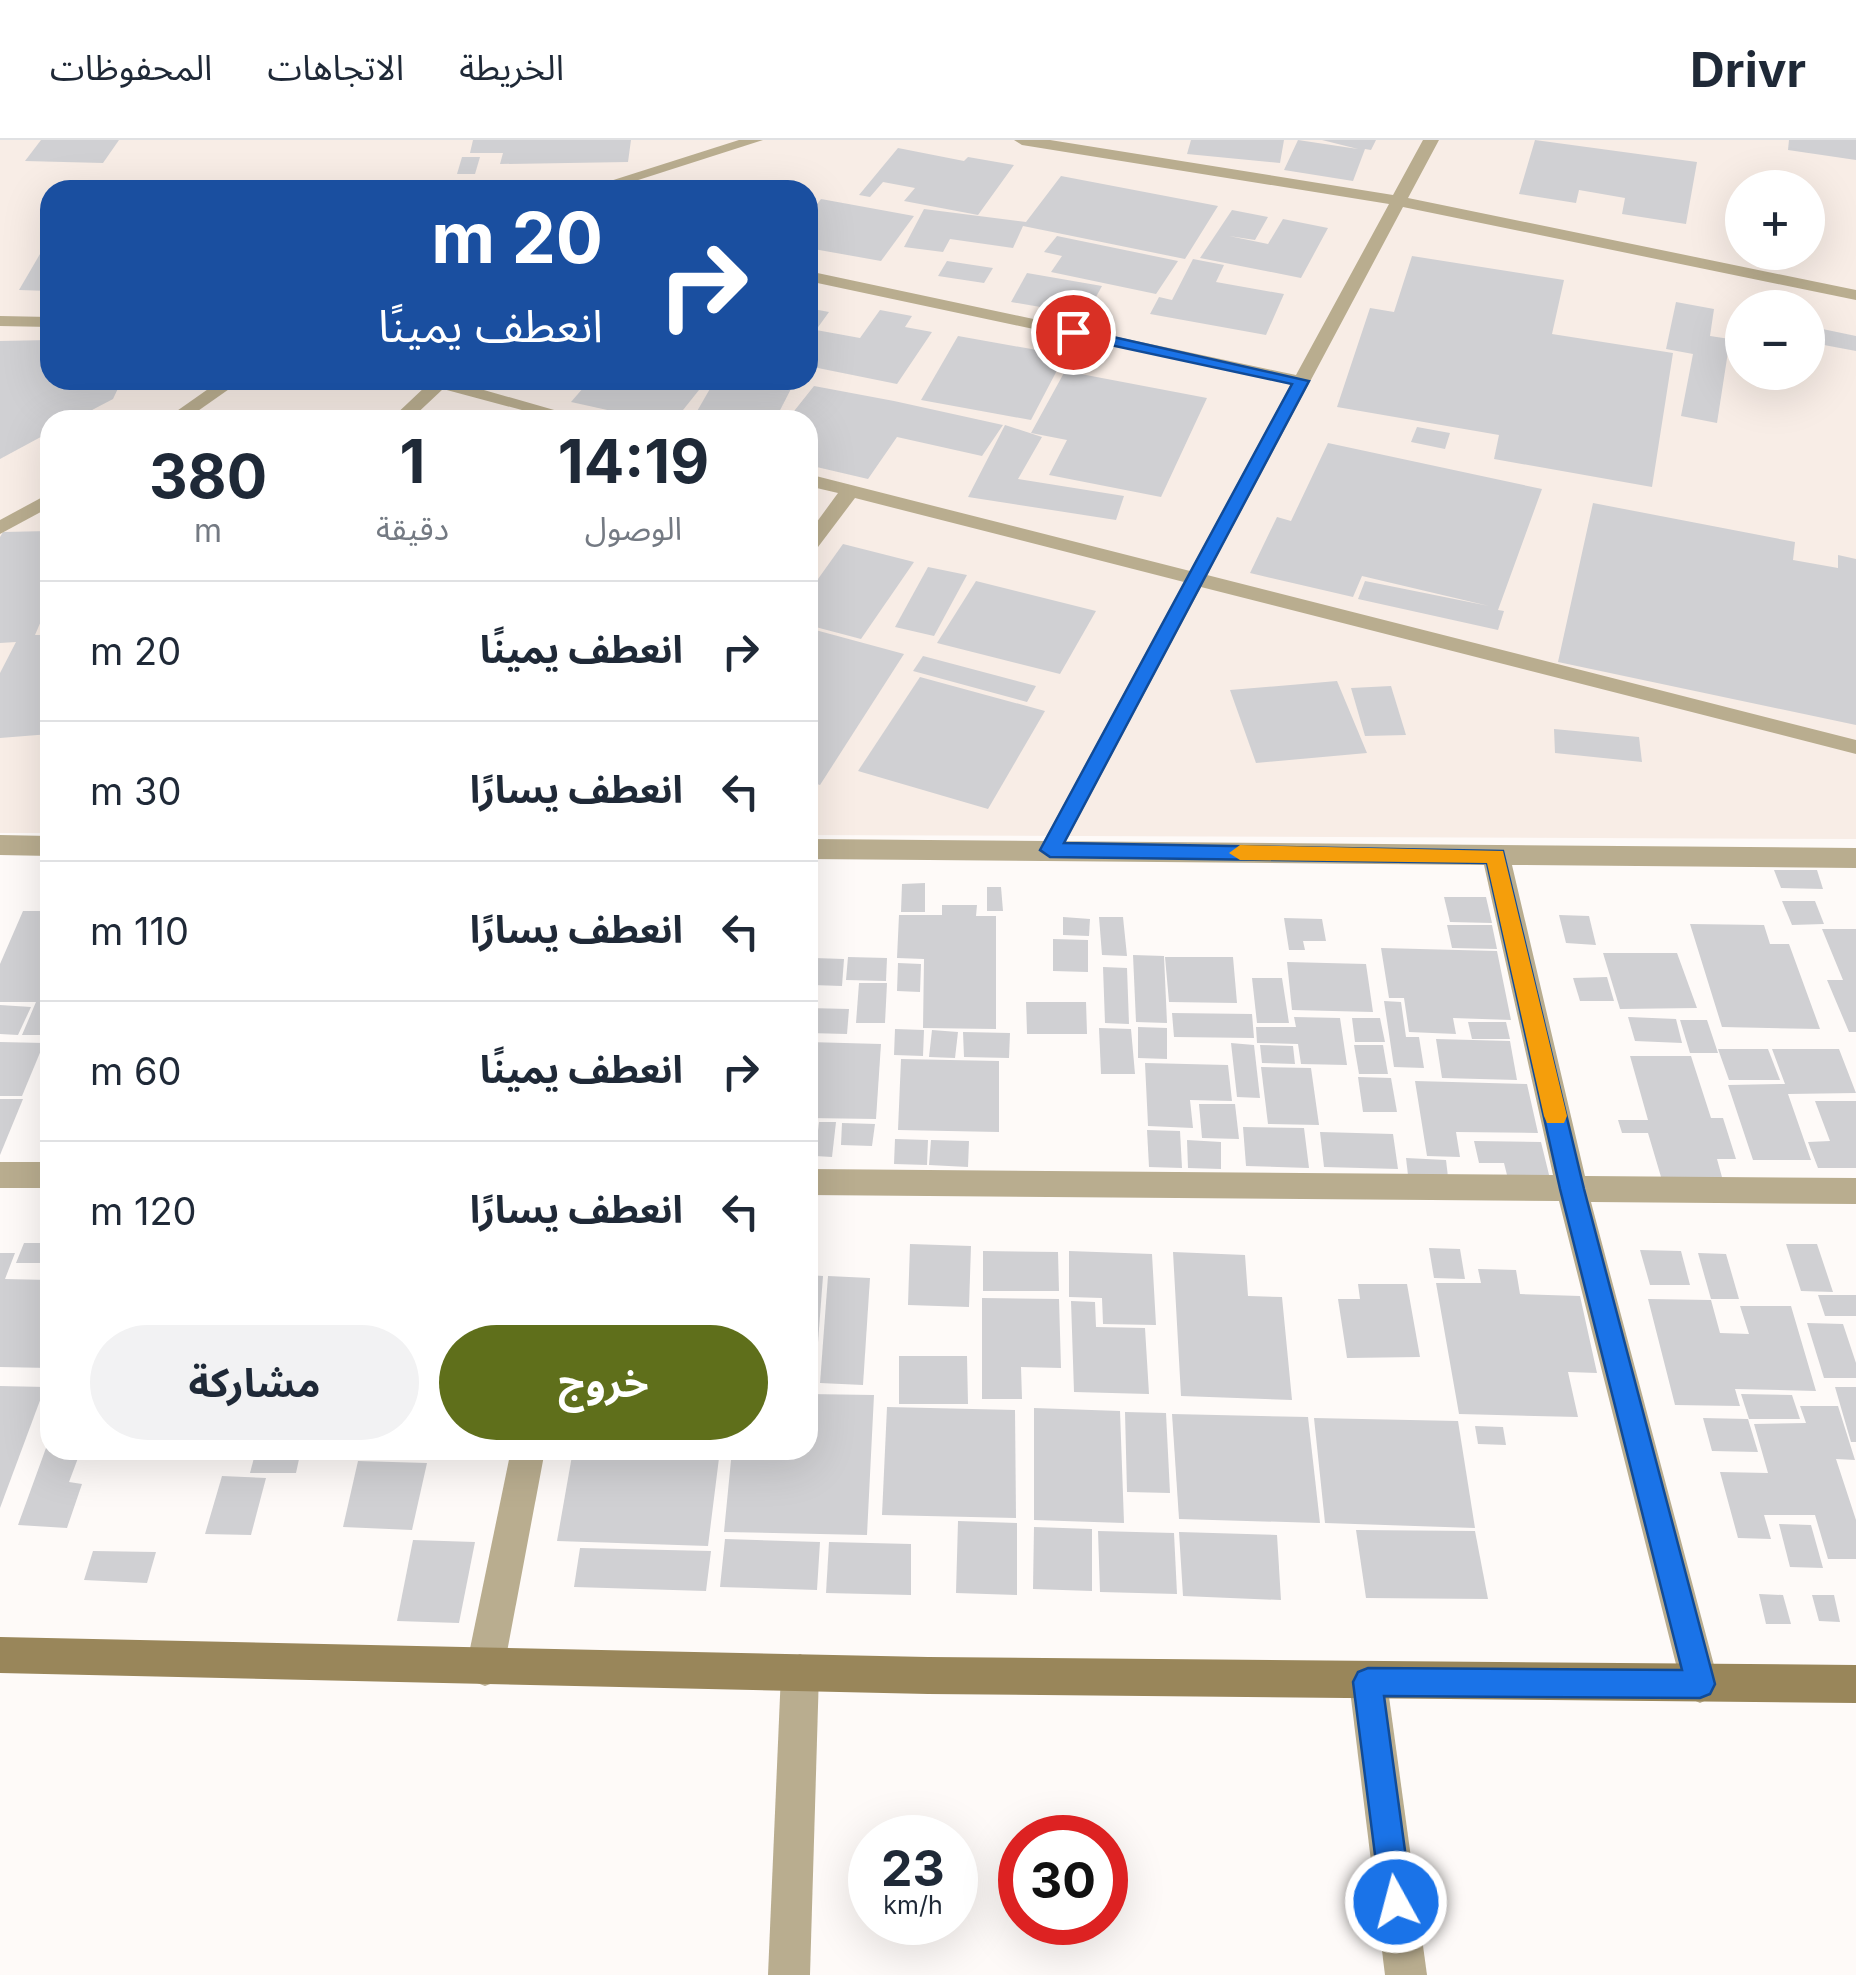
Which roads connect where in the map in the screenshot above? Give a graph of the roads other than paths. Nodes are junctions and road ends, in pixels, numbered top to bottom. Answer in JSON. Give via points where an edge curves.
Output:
{"nodes":[{"id":1,"x":755,"y":140,"type":"edge"},
{"id":2,"x":1022,"y":140,"type":"edge"},
{"id":3,"x":1430,"y":140,"type":"edge"},
{"id":4,"x":623,"y":180,"type":"edge"},
{"id":5,"x":1398,"y":202,"type":"junction"},
{"id":6,"x":818,"y":278,"type":"edge"},
{"id":7,"x":1856,"y":295,"type":"edge"},
{"id":8,"x":0,"y":321,"type":"edge"},
{"id":9,"x":40,"y":322,"type":"edge"},
{"id":10,"x":1301,"y":381,"type":"junction"},
{"id":11,"x":218,"y":390,"type":"edge"},
{"id":12,"x":427,"y":390,"type":"edge"},
{"id":13,"x":465,"y":390,"type":"edge"},
{"id":14,"x":188,"y":410,"type":"edge"},
{"id":15,"x":408,"y":410,"type":"edge"},
{"id":16,"x":542,"y":410,"type":"edge"},
{"id":17,"x":818,"y":483,"type":"edge"},
{"id":18,"x":850,"y":491,"type":"junction"},
{"id":19,"x":40,"y":505,"type":"edge"},
{"id":20,"x":0,"y":528,"type":"edge"},
{"id":21,"x":818,"y":534,"type":"edge"},
{"id":22,"x":1194,"y":581,"type":"junction"},
{"id":23,"x":1856,"y":747,"type":"edge"},
{"id":24,"x":0,"y":845,"type":"edge"},
{"id":25,"x":40,"y":846,"type":"edge"},
{"id":26,"x":818,"y":850,"type":"edge"},
{"id":27,"x":1050,"y":850,"type":"junction"},
{"id":28,"x":1496,"y":856,"type":"junction"},
{"id":29,"x":1856,"y":858,"type":"edge"},
{"id":30,"x":0,"y":1175,"type":"edge"},
{"id":31,"x":40,"y":1175,"type":"edge"},
{"id":32,"x":818,"y":1182,"type":"edge"},
{"id":33,"x":1572,"y":1189,"type":"junction"},
{"id":34,"x":1856,"y":1192,"type":"edge"},
{"id":35,"x":526,"y":1460,"type":"edge"},
{"id":36,"x":0,"y":1655,"type":"edge"},
{"id":37,"x":485,"y":1668,"type":"junction"},
{"id":38,"x":800,"y":1673,"type":"junction"},
{"id":39,"x":1368,"y":1682,"type":"junction"},
{"id":40,"x":1700,"y":1684,"type":"junction"},
{"id":41,"x":1856,"y":1684,"type":"edge"},
{"id":42,"x":789,"y":1975,"type":"edge"},
{"id":43,"x":1406,"y":1975,"type":"edge"}],
"edges":[{"from":1,"to":4,"type":"lane"},
{"from":2,"to":5,"type":"lane"},
{"from":3,"to":5,"type":"lane"},
{"from":5,"to":7,"type":"lane"},
{"from":5,"to":10,"type":"lane"},
{"from":6,"to":10,"type":"lane"},
{"from":8,"to":9,"type":"lane"},
{"from":10,"to":22,"type":"lane"},
{"from":11,"to":14,"type":"lane"},
{"from":12,"to":15,"type":"lane"},
{"from":13,"to":16,"type":"lane"},
{"from":17,"to":18,"type":"lane"},
{"from":18,"to":21,"type":"lane"},
{"from":18,"to":22,"type":"lane"},
{"from":19,"to":20,"type":"lane"},
{"from":22,"to":23,"type":"lane"},
{"from":22,"to":27,"type":"lane"},
{"from":24,"to":25,"type":"street"},
{"from":26,"to":27,"type":"street"},
{"from":27,"to":28,"type":"street"},
{"from":28,"to":29,"type":"street"},
{"from":28,"to":33,"type":"street"},
{"from":30,"to":31,"type":"street"},
{"from":32,"to":33,"type":"street"},
{"from":33,"to":34,"type":"street"},
{"from":33,"to":40,"type":"street"},
{"from":35,"to":37,"type":"street"},
{"from":36,"to":37,"type":"street"},
{"from":37,"to":38,"type":"street"},
{"from":38,"to":39,"type":"street"},
{"from":38,"to":42,"type":"street"},
{"from":39,"to":40,"type":"street"},
{"from":39,"to":43,"type":"street"},
{"from":40,"to":41,"type":"street"}]}
